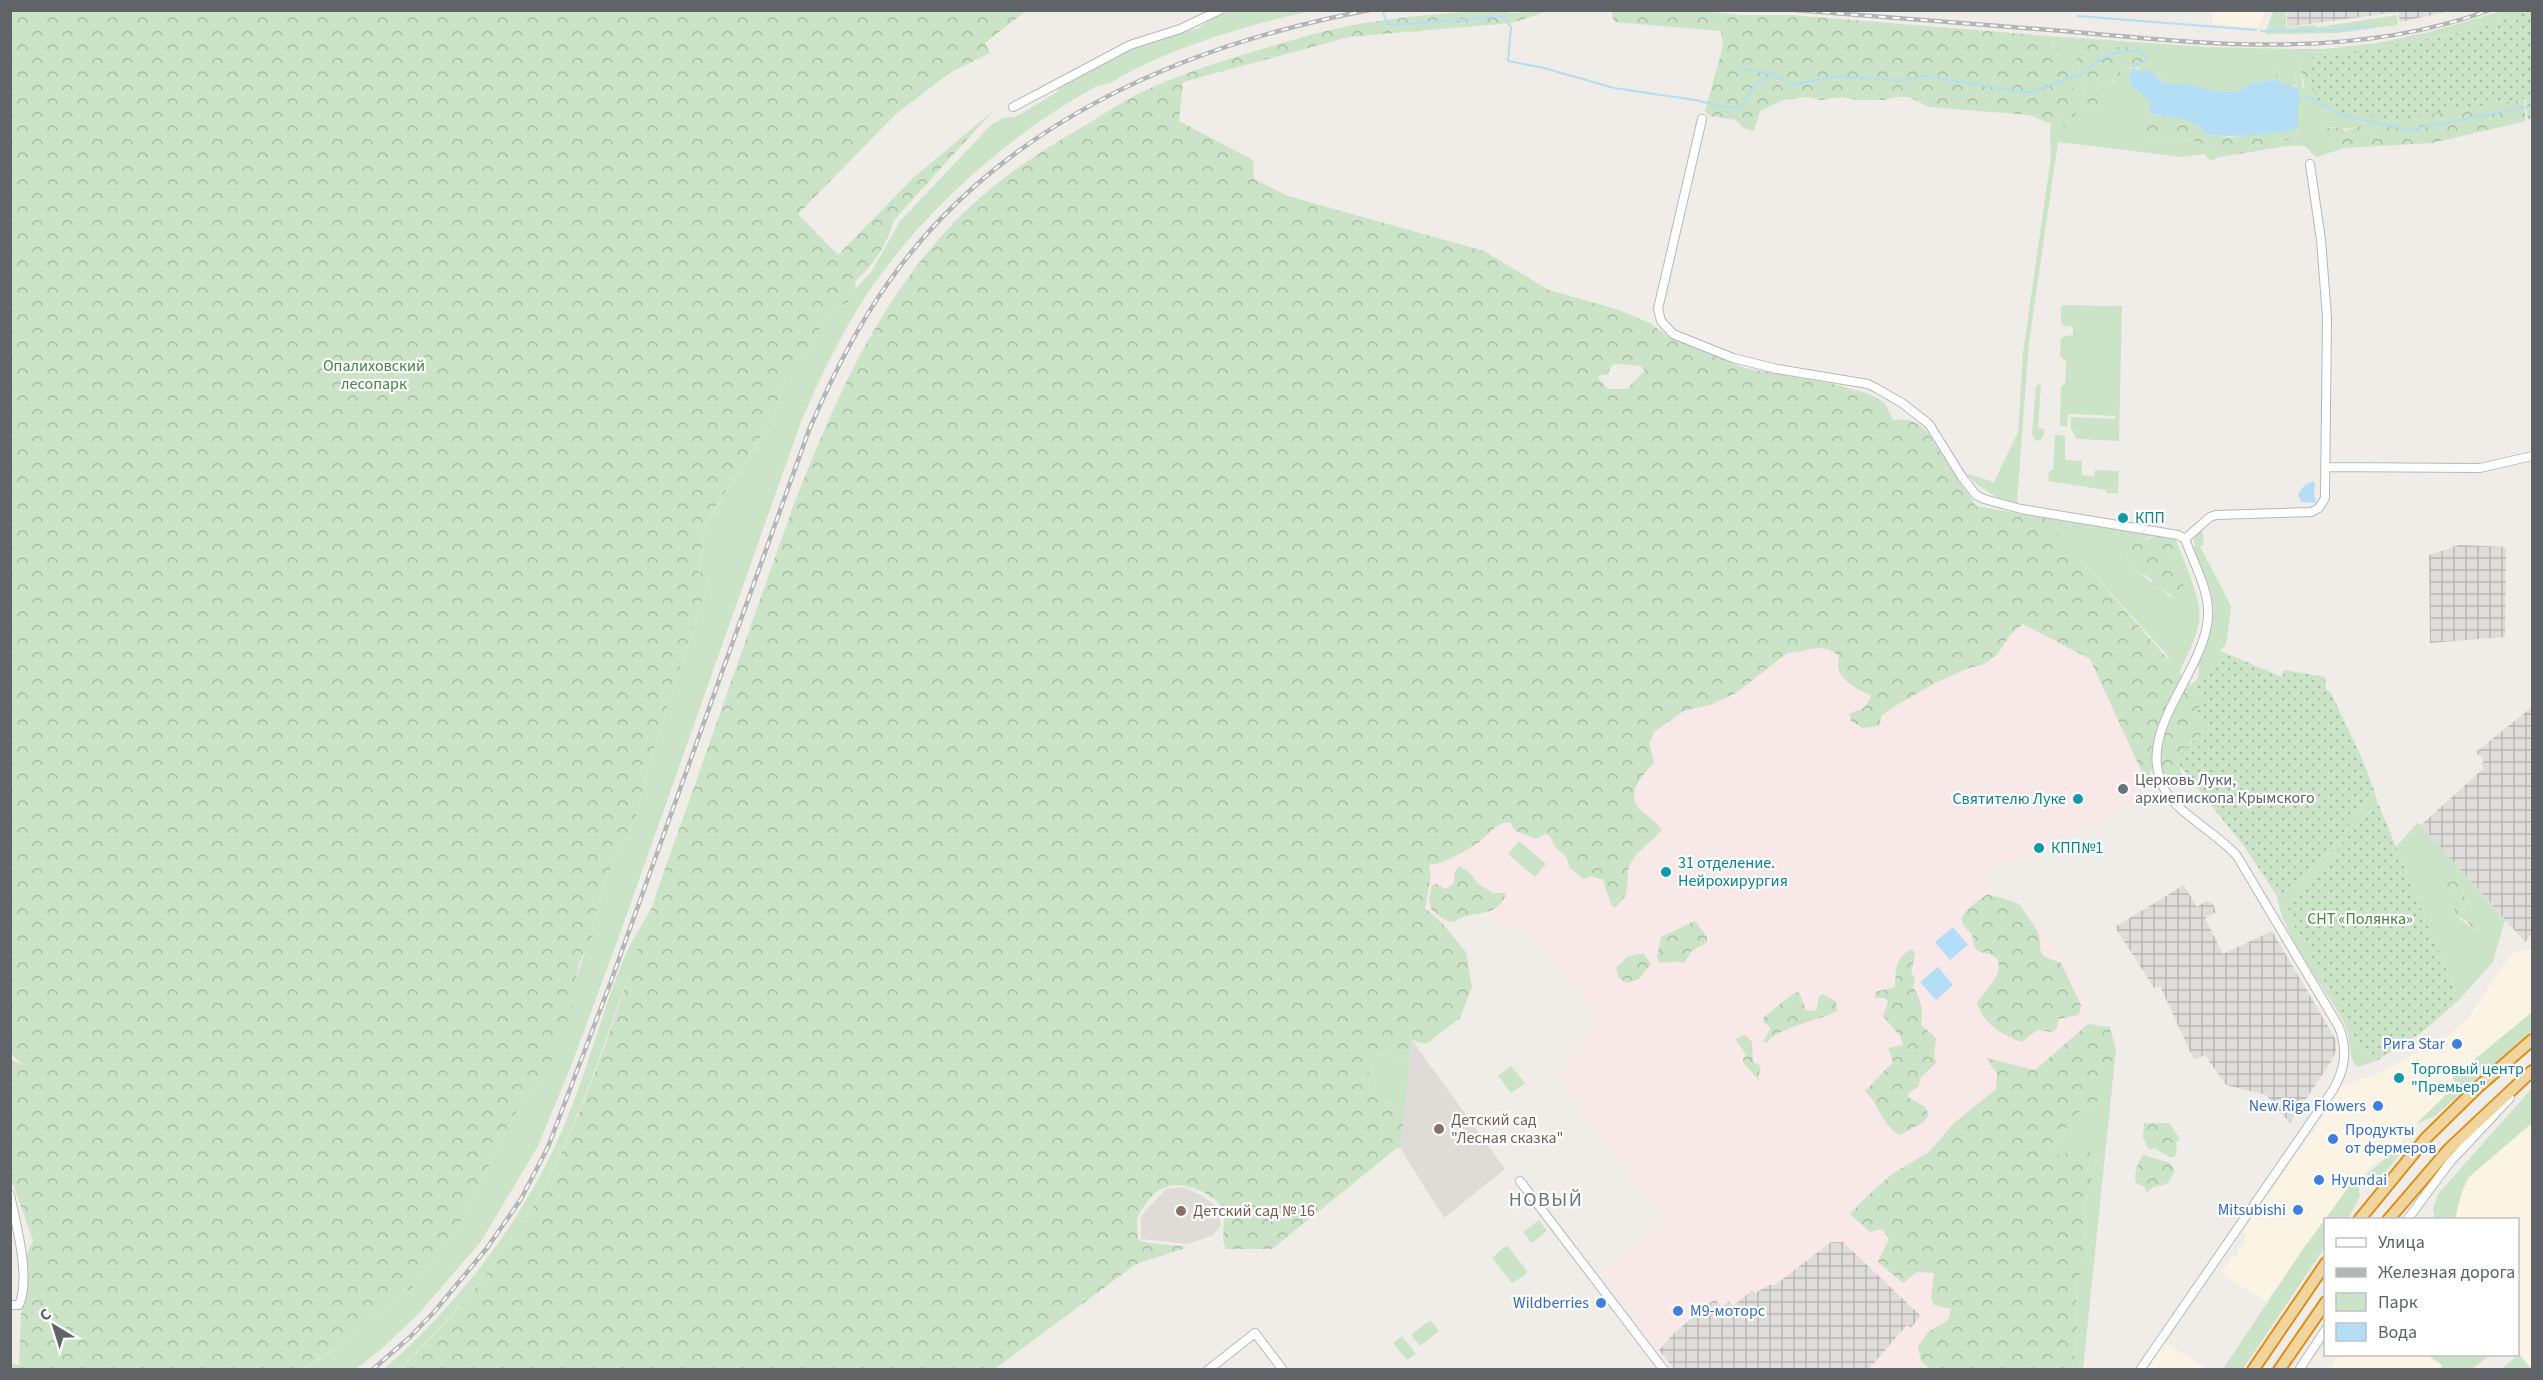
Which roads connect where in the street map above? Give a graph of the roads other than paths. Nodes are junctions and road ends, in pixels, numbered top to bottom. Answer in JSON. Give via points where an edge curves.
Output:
{"nodes":[{"id":1,"x":1220,"y":10,"type":"edge"},
{"id":2,"x":1013,"y":107,"type":"dead end"},
{"id":3,"x":1702,"y":118,"type":"dead end"},
{"id":4,"x":2310,"y":164,"type":"dead end"},
{"id":5,"x":2532,"y":456,"type":"edge"},
{"id":6,"x":2325,"y":467,"type":"junction"},
{"id":7,"x":2185,"y":539,"type":"junction"},
{"id":8,"x":2532,"y":1040,"type":"edge"},
{"id":9,"x":2532,"y":1071,"type":"edge"},
{"id":10,"x":2532,"y":1076,"type":"edge"},
{"id":11,"x":1520,"y":1181,"type":"dead end"},
{"id":12,"x":10,"y":1195,"type":"edge"},
{"id":13,"x":2361,"y":1218,"type":"edge"},
{"id":14,"x":2390,"y":1218,"type":"edge"},
{"id":15,"x":2408,"y":1218,"type":"edge"},
{"id":16,"x":2324,"y":1264,"type":"edge"},
{"id":17,"x":2324,"y":1303,"type":"edge"},
{"id":18,"x":12,"y":1305,"type":"edge"},
{"id":19,"x":2324,"y":1331,"type":"edge"},
{"id":20,"x":1281,"y":1367,"type":"edge"},
{"id":21,"x":1209,"y":1370,"type":"edge"},
{"id":22,"x":1664,"y":1370,"type":"edge"},
{"id":23,"x":2140,"y":1370,"type":"edge"},
{"id":24,"x":2253,"y":1370,"type":"edge"},
{"id":25,"x":2279,"y":1370,"type":"edge"},
{"id":26,"x":2299,"y":1370,"type":"edge"}],
"edges":[{"from":1,"to":2,"type":"street","via":[[1180,29],[1130,45]]},
{"from":3,"to":7,"type":"street","via":[[1658,309],[1666,329],[1753,364],[1857,381],[1876,388],[1929,424],[1962,477],[1984,499]]},
{"from":4,"to":6,"type":"street","via":[[2327,317]]},
{"from":5,"to":6,"type":"street","via":[[2480,468]]},
{"from":6,"to":7,"type":"street","via":[[2325,498],[2315,510],[2216,514]]},
{"from":7,"to":23,"type":"street","via":[[2206,597],[2207,624],[2191,668],[2161,729],[2155,751],[2156,772],[2170,798],[2237,856],[2339,1027],[2345,1059],[2333,1090]]},
{"from":8,"to":13,"type":"highway","via":[[2434,1129]]},
{"from":9,"to":14,"type":"highway","via":[[2449,1149]]},
{"from":10,"to":15,"type":"street","via":[[2450,1162]]},
{"from":11,"to":22,"type":"street"},
{"from":12,"to":18,"type":"street","via":[[22,1254],[22,1297],[19,1305]]},
{"from":16,"to":24,"type":"highway"},
{"from":17,"to":25,"type":"highway"},
{"from":19,"to":26,"type":"street"},
{"from":20,"to":21,"type":"street","via":[[1255,1333]]}]}
